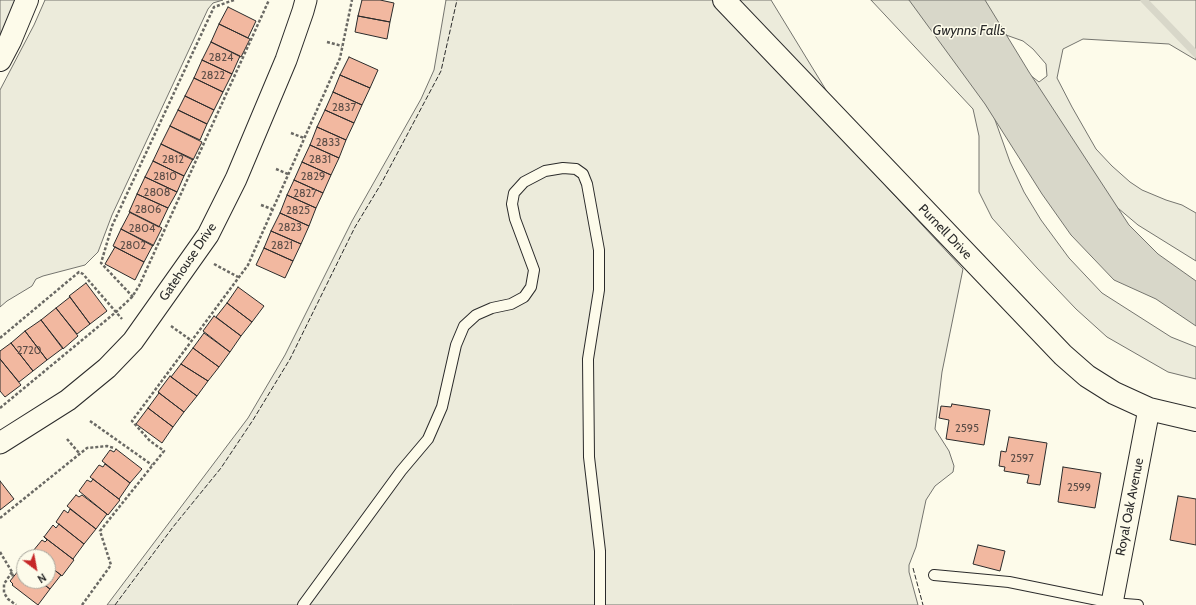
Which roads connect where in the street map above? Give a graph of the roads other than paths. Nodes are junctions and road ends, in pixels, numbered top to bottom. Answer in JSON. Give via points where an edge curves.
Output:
{"nodes":[{"id":1,"x":27,"y":0,"type":"edge"},
{"id":2,"x":306,"y":0,"type":"edge"},
{"id":3,"x":724,"y":0,"type":"edge"},
{"id":4,"x":0,"y":60,"type":"edge"},
{"id":5,"x":1149,"y":409,"type":"junction"},
{"id":6,"x":1196,"y":420,"type":"edge"},
{"id":7,"x":0,"y":443,"type":"edge"},
{"id":8,"x":934,"y":575,"type":"dead end"},
{"id":9,"x":1112,"y":604,"type":"edge"},
{"id":10,"x":303,"y":605,"type":"edge"},
{"id":11,"x":600,"y":605,"type":"edge"},
{"id":12,"x":1138,"y":605,"type":"edge"}],
"edges":[{"from":1,"to":4,"type":"street"},
{"from":2,"to":7,"type":"street","name":"Gatehouse Drive","via":[[286,60],[236,179],[208,235],[133,341],[107,368],[68,400]]},
{"from":3,"to":5,"type":"street","name":"Purnell Drive","via":[[1063,355],[1107,389]]},
{"from":5,"to":6,"type":"street","name":"Purnell Drive"},
{"from":5,"to":9,"type":"street","name":"Royal Oak Avenue"},
{"from":8,"to":9,"type":"lane","via":[[1009,582]]},
{"from":9,"to":12,"type":"lane"},
{"from":10,"to":11,"type":"lane","via":[[401,470],[428,439],[442,407],[456,345],[464,326],[476,315],[524,297],[531,287],[534,270],[515,219],[512,204],[514,193],[524,182],[545,171],[563,168],[576,169],[583,174],[598,250],[599,290],[588,358],[589,457],[600,551]]}]}
